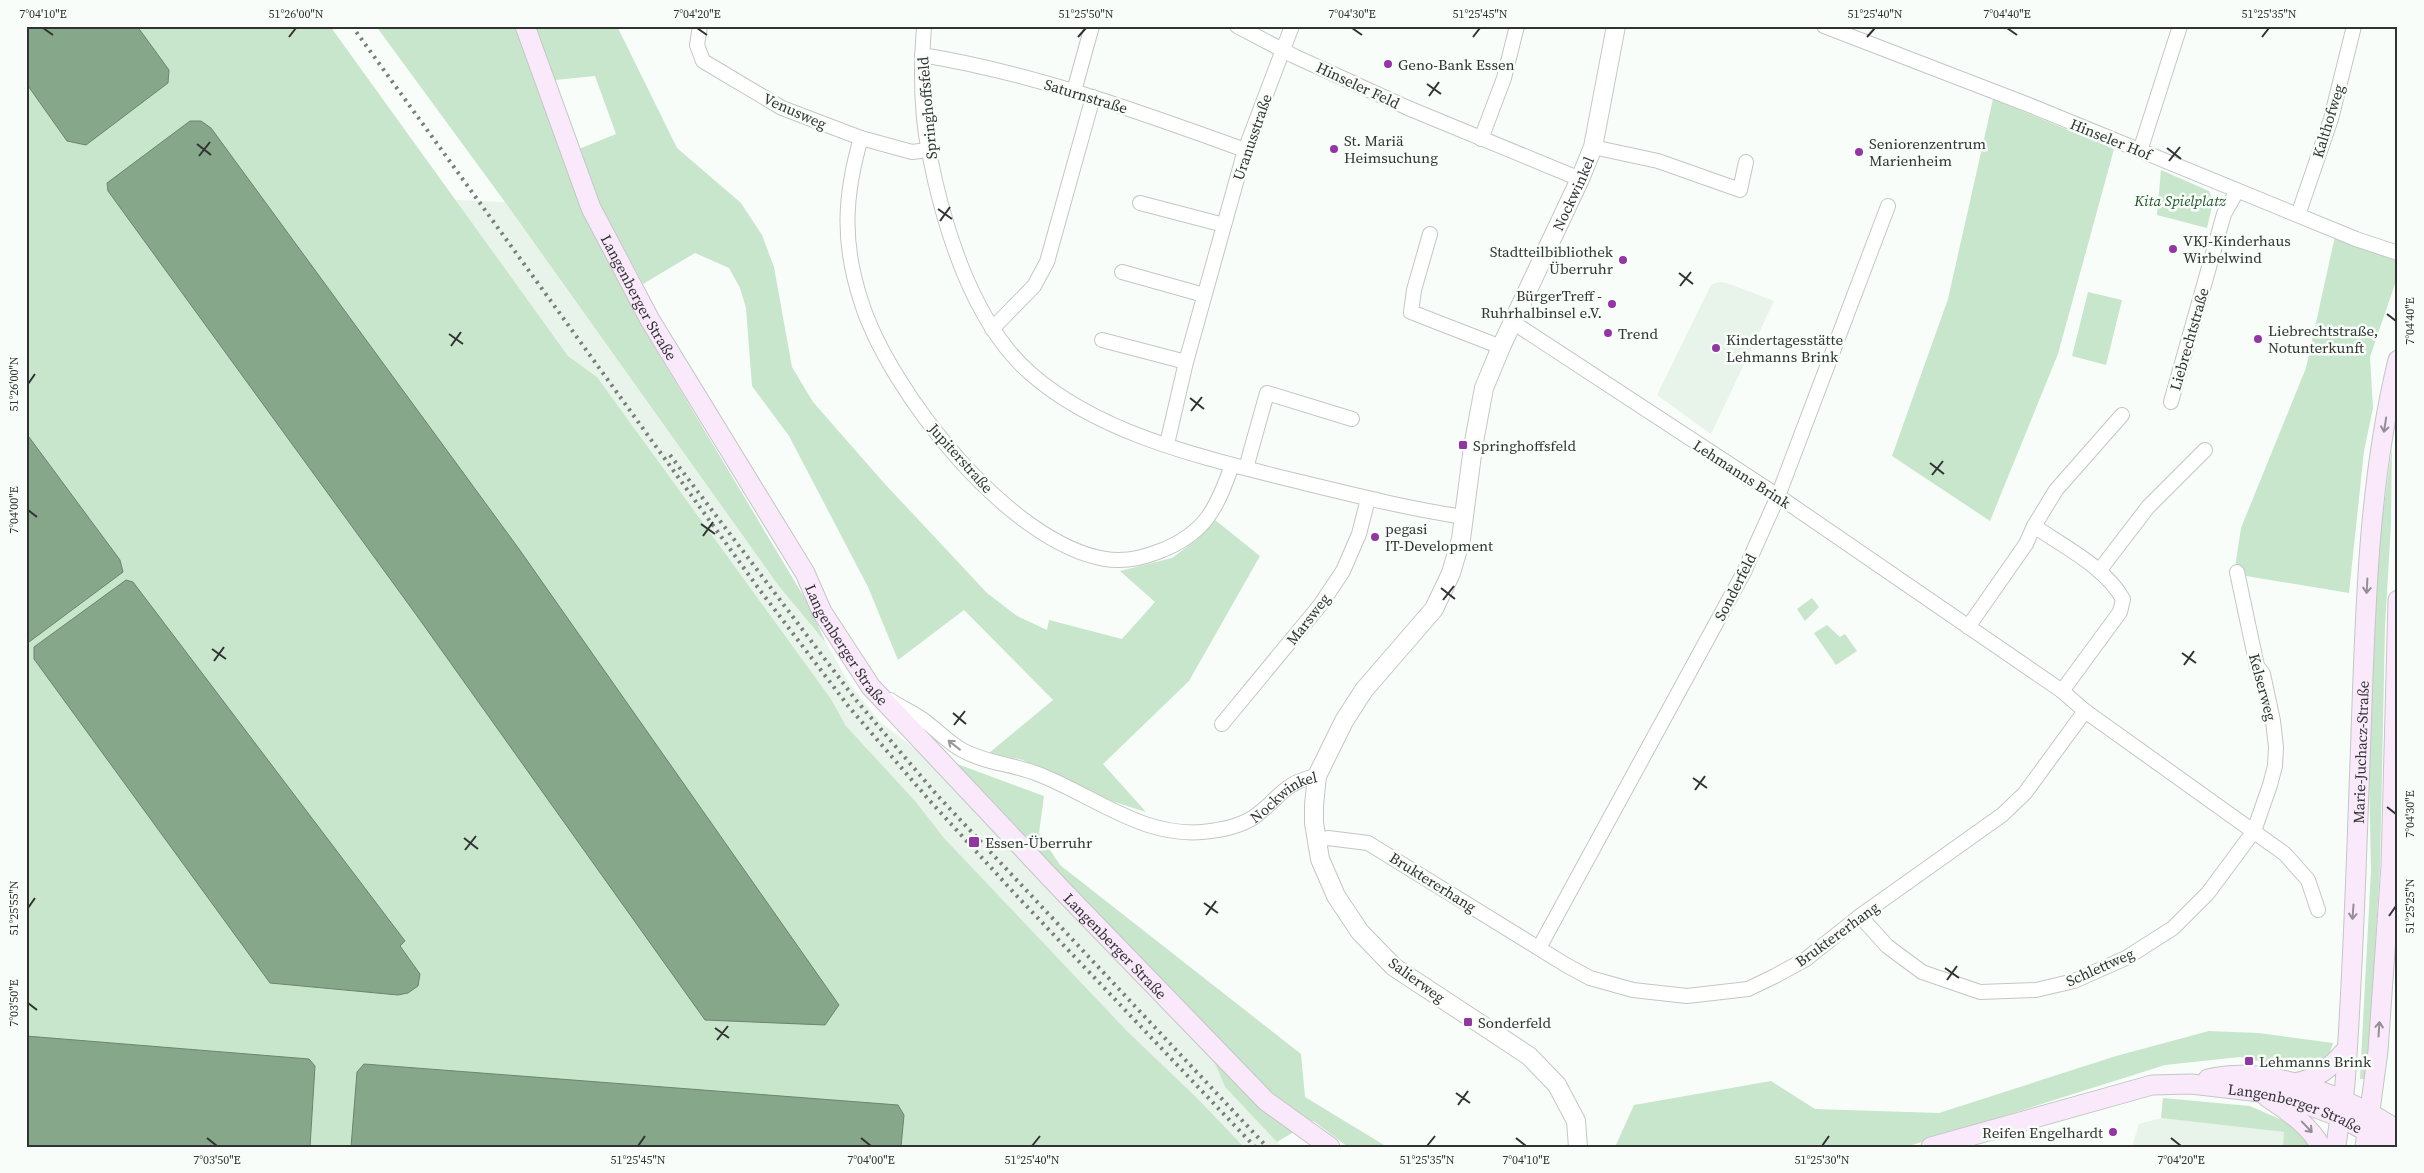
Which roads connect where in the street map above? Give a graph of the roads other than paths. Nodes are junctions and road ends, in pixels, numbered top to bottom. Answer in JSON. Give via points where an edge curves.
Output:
{"nodes":[{"id":1,"x":525,"y":26,"type":"edge"},
{"id":2,"x":700,"y":26,"type":"edge"},
{"id":3,"x":924,"y":26,"type":"edge"},
{"id":4,"x":1092,"y":26,"type":"edge"},
{"id":5,"x":1237,"y":26,"type":"edge"},
{"id":6,"x":1292,"y":26,"type":"edge"},
{"id":7,"x":1517,"y":26,"type":"edge"},
{"id":8,"x":1616,"y":26,"type":"edge"},
{"id":9,"x":1824,"y":26,"type":"edge"},
{"id":10,"x":2180,"y":26,"type":"edge"},
{"id":11,"x":2354,"y":26,"type":"edge"},
{"id":12,"x":1283,"y":50,"type":"junction"},
{"id":13,"x":922,"y":55,"type":"junction"},
{"id":14,"x":1074,"y":91,"type":"junction"},
{"id":15,"x":1093,"y":97,"type":"junction"},
{"id":16,"x":861,"y":138,"type":"junction"},
{"id":17,"x":1481,"y":139,"type":"junction"},
{"id":18,"x":1593,"y":147,"type":"junction"},
{"id":19,"x":928,"y":150,"type":"junction"},
{"id":20,"x":1245,"y":150,"type":"junction"},
{"id":21,"x":2140,"y":151,"type":"junction"},
{"id":22,"x":1746,"y":162,"type":"dead end"},
{"id":23,"x":1580,"y":179,"type":"junction"},
{"id":24,"x":2236,"y":191,"type":"junction"},
{"id":25,"x":1140,"y":203,"type":"dead end"},
{"id":26,"x":1888,"y":206,"type":"dead end"},
{"id":27,"x":2298,"y":215,"type":"junction"},
{"id":28,"x":1224,"y":225,"type":"junction"},
{"id":29,"x":1430,"y":234,"type":"dead end"},
{"id":30,"x":2398,"y":253,"type":"edge"},
{"id":31,"x":1122,"y":272,"type":"dead end"},
{"id":32,"x":1204,"y":295,"type":"junction"},
{"id":33,"x":1514,"y":323,"type":"junction"},
{"id":34,"x":992,"y":329,"type":"junction"},
{"id":35,"x":1102,"y":340,"type":"dead end"},
{"id":36,"x":1501,"y":347,"type":"junction"},
{"id":37,"x":2398,"y":360,"type":"edge"},
{"id":38,"x":1186,"y":362,"type":"junction"},
{"id":39,"x":2171,"y":402,"type":"dead end"},
{"id":40,"x":2122,"y":415,"type":"dead end"},
{"id":41,"x":1352,"y":419,"type":"dead end"},
{"id":42,"x":1167,"y":444,"type":"junction"},
{"id":43,"x":2205,"y":450,"type":"dead end"},
{"id":44,"x":1239,"y":467,"type":"junction"},
{"id":45,"x":1778,"y":496,"type":"junction"},
{"id":46,"x":1368,"y":499,"type":"junction"},
{"id":47,"x":1464,"y":517,"type":"junction"},
{"id":48,"x":2034,"y":526,"type":"junction"},
{"id":49,"x":2099,"y":571,"type":"junction"},
{"id":50,"x":2237,"y":572,"type":"dead end"},
{"id":51,"x":2398,"y":600,"type":"edge"},
{"id":52,"x":1968,"y":626,"type":"junction"},
{"id":53,"x":871,"y":687,"type":"junction"},
{"id":54,"x":2062,"y":691,"type":"junction"},
{"id":55,"x":2086,"y":711,"type":"junction"},
{"id":56,"x":1222,"y":724,"type":"dead end"},
{"id":57,"x":1317,"y":776,"type":"junction"},
{"id":58,"x":2254,"y":831,"type":"junction"},
{"id":59,"x":1316,"y":841,"type":"junction"},
{"id":60,"x":2318,"y":910,"type":"dead end"},
{"id":61,"x":1860,"y":916,"type":"junction"},
{"id":62,"x":1539,"y":948,"type":"junction"},
{"id":63,"x":2346,"y":1050,"type":"junction"},
{"id":64,"x":2294,"y":1083,"type":"junction"},
{"id":65,"x":2191,"y":1084,"type":"junction"},
{"id":66,"x":2260,"y":1092,"type":"junction"},
{"id":67,"x":2342,"y":1108,"type":"junction"},
{"id":68,"x":2367,"y":1130,"type":"edge"},
{"id":69,"x":2398,"y":1130,"type":"edge"},
{"id":70,"x":1330,"y":1147,"type":"edge"},
{"id":71,"x":1578,"y":1147,"type":"edge"},
{"id":72,"x":1931,"y":1147,"type":"edge"},
{"id":73,"x":2320,"y":1147,"type":"edge"},
{"id":74,"x":2336,"y":1147,"type":"edge"},
{"id":75,"x":2395,"y":1147,"type":"edge"}],
"edges":[{"from":1,"to":53,"type":"main road","name":"Langenberger Straße","via":[[592,208],[650,320],[805,574],[822,612]]},
{"from":2,"to":16,"type":"street","name":"Venusweg","via":[[697,45],[703,60],[782,108]]},
{"from":3,"to":13,"type":"street","name":"Springhoffsfeld"},
{"from":4,"to":14,"type":"street"},
{"from":5,"to":12,"type":"street","name":"Hinseler Feld"},
{"from":6,"to":12,"type":"street","name":"Uranusstraße"},
{"from":7,"to":17,"type":"street","via":[[1504,78]]},
{"from":8,"to":18,"type":"street","name":"Nockwinkel"},
{"from":9,"to":21,"type":"street","name":"Hinseler Hof"},
{"from":10,"to":21,"type":"street"},
{"from":11,"to":27,"type":"street","name":"Kalthofweg","via":[[2331,118]]},
{"from":12,"to":17,"type":"street","name":"Hinseler Feld"},
{"from":12,"to":20,"type":"street","name":"Uranusstraße"},
{"from":13,"to":14,"type":"street","name":"Saturnstraße","via":[[957,60]]},
{"from":13,"to":19,"type":"street","name":"Springhoffsfeld"},
{"from":14,"to":15,"type":"street","name":"Saturnstraße"},
{"from":15,"to":20,"type":"street","name":"Saturnstraße"},
{"from":15,"to":34,"type":"street","via":[[1048,262],[1034,286]]},
{"from":16,"to":19,"type":"street","name":"Venusweg","via":[[912,152]]},
{"from":16,"to":44,"type":"street","name":"Jupiterstraße","via":[[851,171],[846,215],[849,251],[861,302],[880,344],[927,422],[978,481],[1011,511],[1069,548],[1105,559],[1140,559],[1177,544],[1202,526]]},
{"from":17,"to":23,"type":"street","name":"Hinseler Feld"},
{"from":18,"to":22,"type":"street","name":"Nockwinkel","via":[[1658,161],[1740,190]]},
{"from":18,"to":23,"type":"street","name":"Nockwinkel"},
{"from":19,"to":34,"type":"street","name":"Springhoffsfeld","via":[[945,220],[969,282]]},
{"from":20,"to":28,"type":"street","name":"Uranusstraße"},
{"from":21,"to":24,"type":"street","name":"Hinseler Hof"},
{"from":23,"to":33,"type":"street","name":"Nockwinkel"},
{"from":24,"to":27,"type":"street","name":"Hinseler Hof"},
{"from":24,"to":39,"type":"street","name":"Liebrechtstraße","via":[[2224,214]]},
{"from":25,"to":28,"type":"street"},
{"from":26,"to":45,"type":"street","name":"Sonderfeld"},
{"from":27,"to":30,"type":"street","name":"Hinseler Hof"},
{"from":28,"to":32,"type":"street","name":"Uranusstraße"},
{"from":29,"to":36,"type":"street","via":[[1411,312]]},
{"from":31,"to":32,"type":"street"},
{"from":32,"to":38,"type":"street","name":"Uranusstraße"},
{"from":33,"to":36,"type":"street","name":"Nockwinkel"},
{"from":33,"to":45,"type":"street","name":"Lehmanns Brink"},
{"from":34,"to":42,"type":"street","name":"Springhoffsfeld","via":[[1030,373],[1059,395],[1085,412]]},
{"from":35,"to":38,"type":"street"},
{"from":36,"to":47,"type":"street","name":"Nockwinkel","via":[[1484,388]]},
{"from":37,"to":63,"type":"main road","name":"Marie-Juchacz-Straße","one_way":true,"via":[[2376,483],[2367,580]]},
{"from":38,"to":42,"type":"street","name":"Uranusstraße"},
{"from":40,"to":48,"type":"street","via":[[2056,490]]},
{"from":41,"to":44,"type":"street","via":[[1267,393]]},
{"from":42,"to":44,"type":"street","name":"Springhoffsfeld"},
{"from":43,"to":49,"type":"street","via":[[2148,507]]},
{"from":44,"to":46,"type":"street","name":"Springhoffsfeld"},
{"from":45,"to":52,"type":"street","name":"Lehmanns Brink"},
{"from":45,"to":62,"type":"street","name":"Sonderfeld","via":[[1744,572]]},
{"from":46,"to":47,"type":"street","name":"Springhoffsfeld"},
{"from":46,"to":56,"type":"street","name":"Marsweg","via":[[1359,534],[1343,571],[1321,604]]},
{"from":47,"to":57,"type":"street","name":"Nockwinkel","via":[[1456,559],[1434,609],[1364,690],[1344,721]]},
{"from":48,"to":49,"type":"street"},
{"from":48,"to":52,"type":"street","via":[[2026,544]]},
{"from":49,"to":54,"type":"street","via":[[2123,599],[2120,612]]},
{"from":50,"to":58,"type":"street","name":"Kelserweg","via":[[2257,666],[2263,674],[2276,747],[2275,766]]},
{"from":68,"to":51,"type":"main road","name":"Marie-Juchacz-Straße","one_way":true,"via":[[2378,1051],[2391,866]]},
{"from":52,"to":54,"type":"street","name":"Lehmanns Brink"},
{"from":57,"to":53,"type":"street","name":"Nockwinkel","one_way":true,"via":[[1286,787],[1247,821],[1222,829],[1172,832],[1139,824],[1036,773],[960,750],[924,720]]},
{"from":53,"to":70,"type":"main road","name":"Langenberger Straße","via":[[1266,1101]]},
{"from":54,"to":55,"type":"street","name":"Lehmanns Brink"},
{"from":55,"to":58,"type":"street","name":"Lehmanns Brink"},
{"from":55,"to":61,"type":"street","name":"Bruktererhang","via":[[2025,793],[2002,816]]},
{"from":57,"to":59,"type":"street","name":"Salierweg","via":[[1314,805]]},
{"from":58,"to":60,"type":"street","name":"Lehmanns Brink","via":[[2285,854],[2308,880]]},
{"from":58,"to":61,"type":"street","name":"Schlettweg","via":[[2208,893],[2173,928],[2126,958],[2074,981],[2036,990],[1980,992],[1922,972],[1887,946]]},
{"from":59,"to":62,"type":"street","name":"Bruktererhang","via":[[1328,838],[1368,843]]},
{"from":59,"to":71,"type":"street","name":"Salierweg","via":[[1336,896],[1360,932],[1394,967],[1529,1056],[1557,1085],[1576,1121]]},
{"from":61,"to":62,"type":"street","name":"Bruktererhang","via":[[1783,972],[1748,989],[1721,993],[1687,996],[1633,990],[1590,978]]},
{"from":63,"to":64,"type":"main road","via":[[2309,1081]]},
{"from":63,"to":67,"type":"main road","name":"Marie-Juchacz-Straße"},
{"from":64,"to":65,"type":"main road","name":"Langenberger Straße","via":[[2240,1076],[2216,1077]]},
{"from":64,"to":67,"type":"main road","name":"Langenberger Straße"},
{"from":65,"to":66,"type":"main road","name":"Langenberger Straße"},
{"from":65,"to":72,"type":"main road","name":"Langenberger Straße","via":[[2152,1085]]},
{"from":66,"to":67,"type":"main road","name":"Langenberger Straße"},
{"from":66,"to":73,"type":"main road","one_way":true,"via":[[2300,1120],[2315,1136]]},
{"from":67,"to":68,"type":"main road","name":"Langenberger Straße"},
{"from":67,"to":74,"type":"main road","name":"Marie-Juchacz-Straße"},
{"from":68,"to":69,"type":"main road","name":"Langenberger Straße"},
{"from":68,"to":75,"type":"main road","name":"Langenberger Straße"}]}
